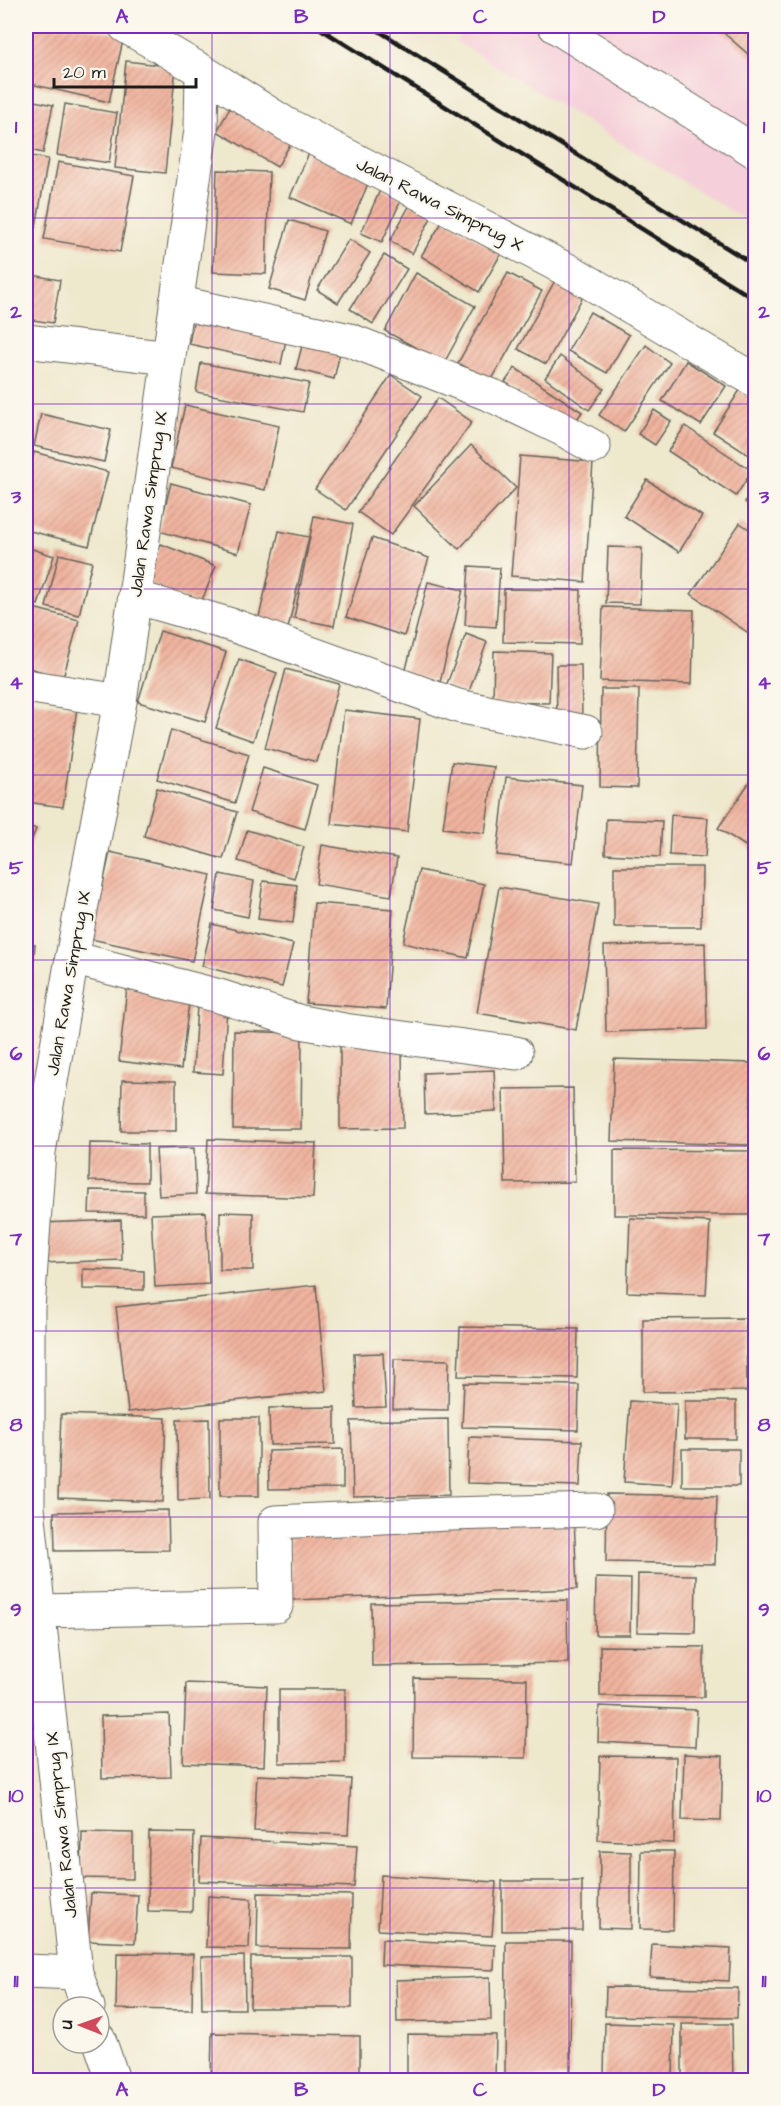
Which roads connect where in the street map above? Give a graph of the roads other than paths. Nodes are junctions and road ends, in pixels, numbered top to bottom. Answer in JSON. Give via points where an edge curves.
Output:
{"nodes":[{"id":1,"x":125,"y":26,"type":"edge"},
{"id":2,"x":555,"y":26,"type":"edge"},
{"id":3,"x":202,"y":71,"type":"junction"},
{"id":4,"x":756,"y":152,"type":"edge"},
{"id":5,"x":176,"y":302,"type":"junction"},
{"id":6,"x":26,"y":341,"type":"edge"},
{"id":7,"x":169,"y":358,"type":"junction"},
{"id":8,"x":756,"y":381,"type":"edge"},
{"id":9,"x":594,"y":447,"type":"dead end"},
{"id":10,"x":135,"y":597,"type":"junction"},
{"id":11,"x":26,"y":686,"type":"edge"},
{"id":12,"x":120,"y":700,"type":"junction"},
{"id":13,"x":586,"y":732,"type":"dead end"},
{"id":14,"x":72,"y":958,"type":"junction"},
{"id":15,"x":516,"y":1053,"type":"dead end"},
{"id":16,"x":596,"y":1510,"type":"dead end"},
{"id":17,"x":39,"y":1611,"type":"junction"},
{"id":18,"x":26,"y":1971,"type":"edge"},
{"id":19,"x":76,"y":1973,"type":"junction"},
{"id":20,"x":84,"y":1995,"type":"edge"},
{"id":21,"x":104,"y":2055,"type":"edge"},
{"id":22,"x":113,"y":2080,"type":"edge"}],
"edges":[{"from":1,"to":3,"type":"street","name":"Jalan Rawa Simprug X"},
{"from":2,"to":4,"type":"street"},
{"from":3,"to":5,"type":"street","name":"Jalan Rawa Simprug IX","via":[[201,130]]},
{"from":3,"to":8,"type":"street","name":"Jalan Rawa Simprug X","via":[[286,124],[577,274]]},
{"from":5,"to":7,"type":"street","name":"Jalan Rawa Simprug IX"},
{"from":5,"to":9,"type":"street","via":[[350,340],[493,396]]},
{"from":6,"to":7,"type":"street"},
{"from":7,"to":10,"type":"street","name":"Jalan Rawa Simprug IX"},
{"from":10,"to":12,"type":"street","name":"Jalan Rawa Simprug IX"},
{"from":10,"to":13,"type":"street","via":[[235,626],[458,706]]},
{"from":11,"to":12,"type":"street"},
{"from":12,"to":14,"type":"street","name":"Jalan Rawa Simprug IX"},
{"from":14,"to":15,"type":"street","via":[[301,1022]]},
{"from":14,"to":17,"type":"street","name":"Jalan Rawa Simprug IX","via":[[39,1152],[28,1308],[29,1521]]},
{"from":16,"to":17,"type":"street","via":[[275,1522],[276,1606]]},
{"from":17,"to":19,"type":"street","name":"Jalan Rawa Simprug IX"},
{"from":18,"to":19,"type":"street"},
{"from":19,"to":20,"type":"street","name":"Jalan Rawa Simprug IX"},
{"from":21,"to":22,"type":"street"}]}
